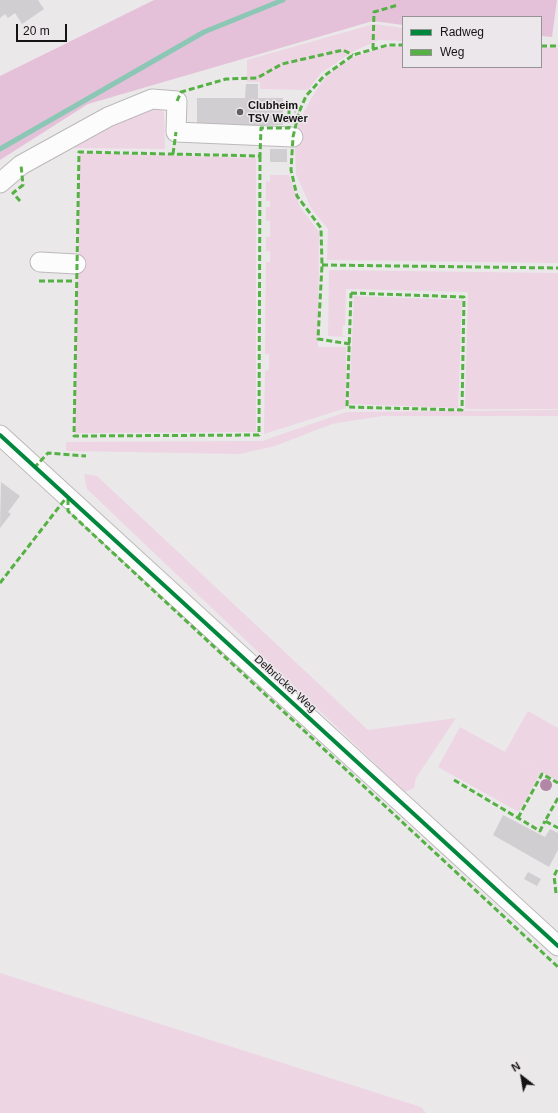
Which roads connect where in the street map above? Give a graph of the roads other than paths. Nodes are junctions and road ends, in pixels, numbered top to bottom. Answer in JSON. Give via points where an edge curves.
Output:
{"nodes":[{"id":1,"x":293,"y":137,"type":"dead end"},
{"id":2,"x":0,"y":183,"type":"edge"},
{"id":3,"x":40,"y":262,"type":"dead end"},
{"id":4,"x":76,"y":264,"type":"dead end"},
{"id":5,"x":0,"y":435,"type":"edge"},
{"id":6,"x":558,"y":946,"type":"edge"}],
"edges":[{"from":1,"to":2,"type":"street","via":[[176,132],[177,101],[152,99],[108,117],[21,165]]},
{"from":3,"to":4,"type":"street"},
{"from":5,"to":6,"type":"street","name":"Delbrücker Weg"}]}
